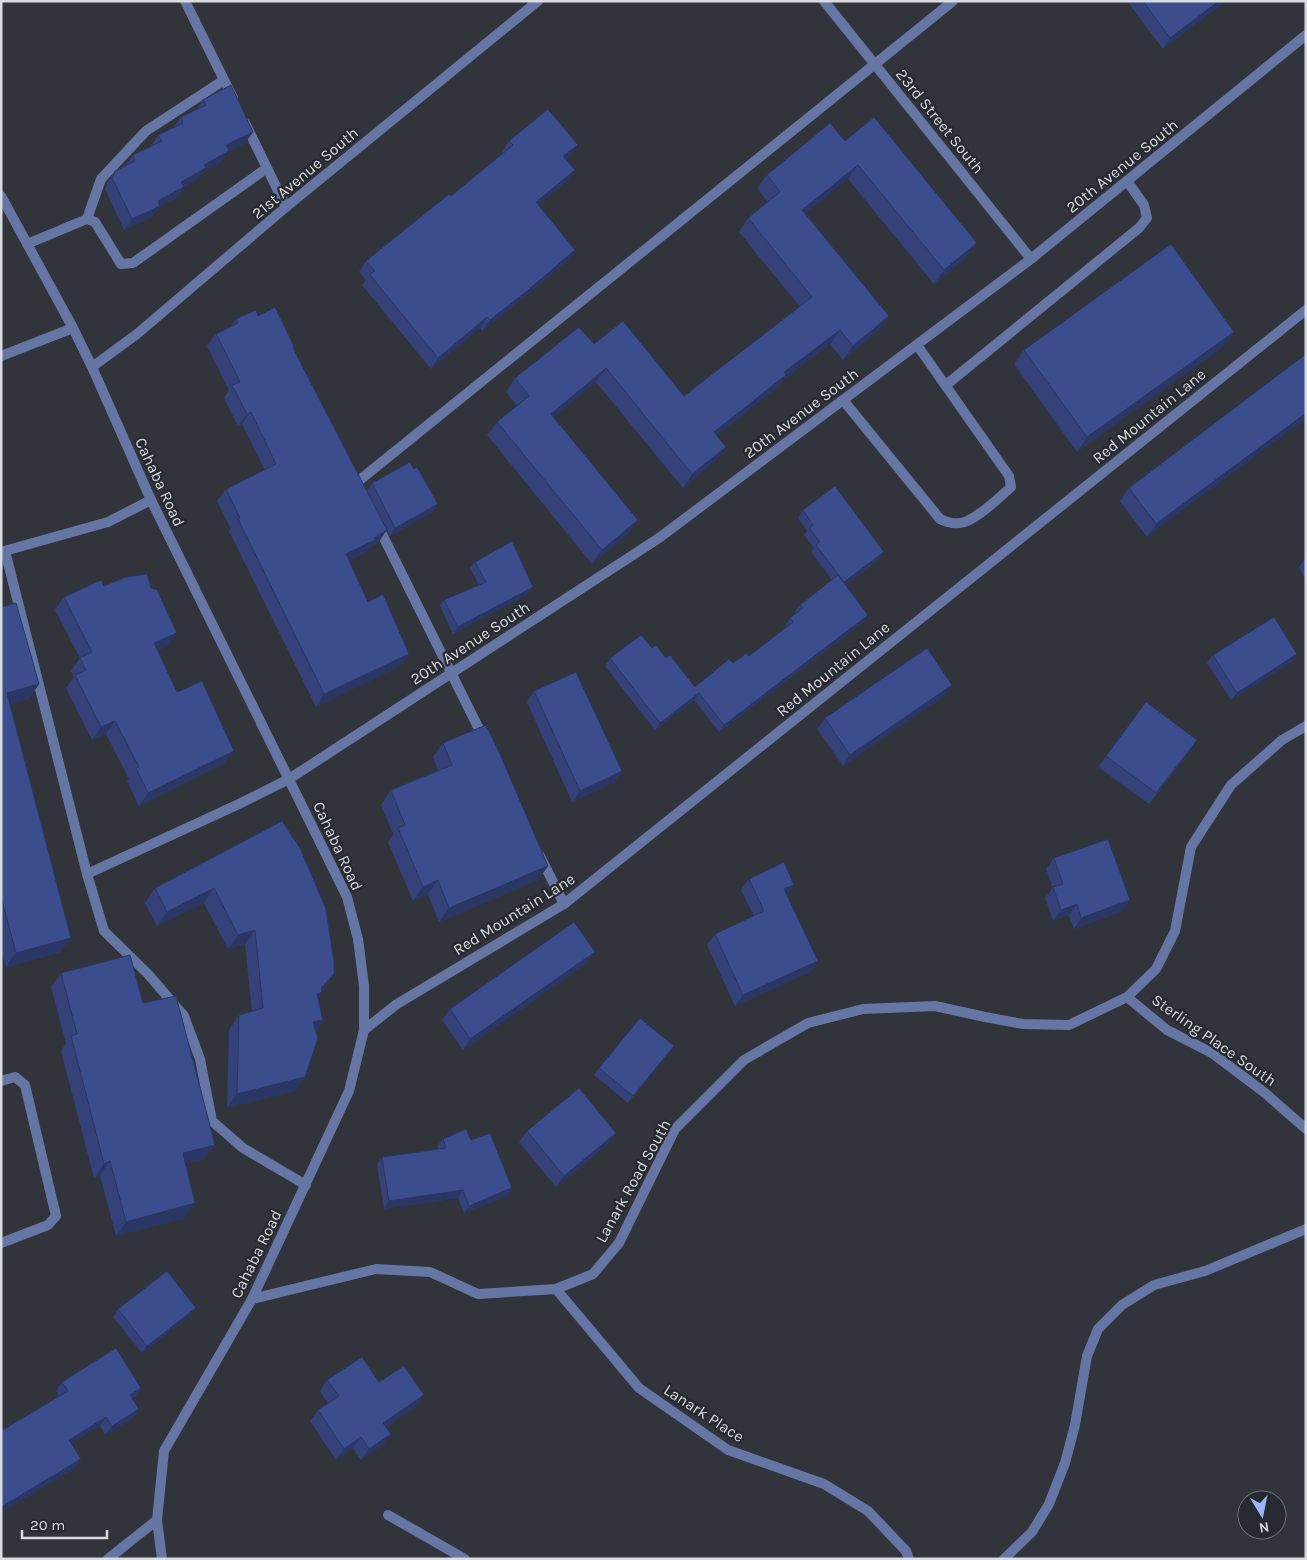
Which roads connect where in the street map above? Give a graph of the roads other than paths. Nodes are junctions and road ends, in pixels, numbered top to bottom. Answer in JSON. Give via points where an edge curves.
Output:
{"nodes":[{"id":1,"x":185,"y":1,"type":"edge"},
{"id":2,"x":538,"y":1,"type":"edge"},
{"id":3,"x":824,"y":1,"type":"edge"},
{"id":4,"x":953,"y":1,"type":"edge"},
{"id":5,"x":1306,"y":35,"type":"edge"},
{"id":6,"x":875,"y":64,"type":"junction"},
{"id":7,"x":224,"y":80,"type":"junction"},
{"id":8,"x":267,"y":168,"type":"junction"},
{"id":9,"x":1127,"y":181,"type":"junction"},
{"id":10,"x":1,"y":196,"type":"edge"},
{"id":11,"x":286,"y":207,"type":"junction"},
{"id":12,"x":87,"y":219,"type":"junction"},
{"id":13,"x":27,"y":244,"type":"junction"},
{"id":14,"x":1032,"y":259,"type":"junction"},
{"id":15,"x":1306,"y":310,"type":"edge"},
{"id":16,"x":73,"y":328,"type":"junction"},
{"id":17,"x":917,"y":345,"type":"junction"},
{"id":18,"x":1,"y":356,"type":"edge"},
{"id":19,"x":92,"y":367,"type":"junction"},
{"id":20,"x":946,"y":385,"type":"junction"},
{"id":21,"x":843,"y":400,"type":"junction"},
{"id":22,"x":356,"y":483,"type":"edge"},
{"id":23,"x":151,"y":500,"type":"junction"},
{"id":24,"x":374,"y":518,"type":"edge"},
{"id":25,"x":3,"y":551,"type":"edge"},
{"id":26,"x":452,"y":673,"type":"junction"},
{"id":27,"x":1306,"y":726,"type":"edge"},
{"id":28,"x":486,"y":744,"type":"edge"},
{"id":29,"x":289,"y":778,"type":"junction"},
{"id":30,"x":538,"y":851,"type":"edge"},
{"id":31,"x":87,"y":874,"type":"junction"},
{"id":32,"x":564,"y":904,"type":"junction"},
{"id":33,"x":1127,"y":997,"type":"junction"},
{"id":34,"x":364,"y":1030,"type":"junction"},
{"id":35,"x":1,"y":1081,"type":"edge"},
{"id":36,"x":1306,"y":1129,"type":"edge"},
{"id":37,"x":306,"y":1185,"type":"junction"},
{"id":38,"x":1306,"y":1229,"type":"edge"},
{"id":39,"x":1,"y":1244,"type":"edge"},
{"id":40,"x":556,"y":1289,"type":"junction"},
{"id":41,"x":252,"y":1299,"type":"junction"},
{"id":42,"x":388,"y":1515,"type":"dead end"},
{"id":43,"x":157,"y":1520,"type":"junction"},
{"id":44,"x":108,"y":1559,"type":"edge"},
{"id":45,"x":162,"y":1559,"type":"edge"},
{"id":46,"x":465,"y":1559,"type":"edge"},
{"id":47,"x":909,"y":1559,"type":"edge"},
{"id":48,"x":1004,"y":1559,"type":"edge"}],
"edges":[{"from":1,"to":7,"type":"street"},
{"from":2,"to":11,"type":"street","name":"21st Avenue South"},
{"from":3,"to":6,"type":"street","name":"23rd Street South"},
{"from":4,"to":6,"type":"street"},
{"from":5,"to":9,"type":"street","name":"20th Avenue South"},
{"from":6,"to":14,"type":"street","name":"23rd Street South"},
{"from":6,"to":22,"type":"street"},
{"from":7,"to":8,"type":"street"},
{"from":7,"to":12,"type":"street","via":[[146,131],[101,179]]},
{"from":8,"to":11,"type":"street"},
{"from":8,"to":12,"type":"street","via":[[133,263],[121,264],[95,222]]},
{"from":9,"to":14,"type":"street","name":"20th Avenue South"},
{"from":9,"to":20,"type":"street","via":[[1144,205],[1147,218],[1139,228]]},
{"from":10,"to":13,"type":"street","name":"Cahaba Road"},
{"from":11,"to":19,"type":"street","name":"21st Avenue South","via":[[137,334]]},
{"from":12,"to":13,"type":"street"},
{"from":13,"to":16,"type":"street","name":"Cahaba Road"},
{"from":14,"to":17,"type":"street","name":"20th Avenue South"},
{"from":15,"to":32,"type":"street","name":"Red Mountain Lane"},
{"from":16,"to":18,"type":"street"},
{"from":16,"to":19,"type":"street","name":"Cahaba Road"},
{"from":17,"to":20,"type":"street"},
{"from":17,"to":21,"type":"street","name":"20th Avenue South"},
{"from":19,"to":23,"type":"street","name":"Cahaba Road"},
{"from":20,"to":21,"type":"street","via":[[1011,482],[1007,491],[961,524],[940,519]]},
{"from":21,"to":26,"type":"street","name":"20th Avenue South","via":[[658,538]]},
{"from":23,"to":25,"type":"street","via":[[108,522]]},
{"from":23,"to":29,"type":"street","name":"Cahaba Road"},
{"from":24,"to":26,"type":"street"},
{"from":25,"to":31,"type":"street"},
{"from":26,"to":28,"type":"street"},
{"from":26,"to":29,"type":"street","name":"20th Avenue South"},
{"from":27,"to":33,"type":"street","name":"Lanark Road South","via":[[1282,740],[1231,784],[1191,848],[1175,931],[1156,969]]},
{"from":29,"to":31,"type":"street","name":"20th Avenue South"},
{"from":29,"to":34,"type":"street","name":"Cahaba Road","via":[[347,897],[358,940],[364,986]]},
{"from":30,"to":32,"type":"street"},
{"from":31,"to":37,"type":"street","via":[[104,931],[148,974],[184,1016],[200,1059],[212,1120],[242,1148]]},
{"from":32,"to":34,"type":"street","name":"Red Mountain Lane","via":[[397,1004]]},
{"from":33,"to":36,"type":"street","name":"Sterling Place South","via":[[1167,1030],[1227,1064]]},
{"from":33,"to":40,"type":"street","name":"Lanark Road South","via":[[1069,1025],[1023,1024],[935,1006],[863,1009],[808,1023],[744,1060],[675,1129],[619,1243],[593,1274]]},
{"from":34,"to":37,"type":"street","name":"Cahaba Road","via":[[349,1092]]},
{"from":35,"to":39,"type":"street","via":[[15,1077],[26,1085],[56,1216],[48,1225]]},
{"from":37,"to":41,"type":"street","name":"Cahaba Road"},
{"from":38,"to":48,"type":"street","via":[[1205,1271],[1154,1285],[1122,1305],[1098,1329],[1087,1356],[1065,1463],[1049,1504],[1032,1532]]},
{"from":40,"to":41,"type":"street","name":"Lanark Road South","via":[[478,1294],[430,1272],[376,1269]]},
{"from":40,"to":47,"type":"street","name":"Lanark Place","via":[[639,1388],[728,1450],[824,1484],[868,1511],[906,1551]]},
{"from":41,"to":43,"type":"street","name":"Cahaba Road","via":[[164,1451]]},
{"from":42,"to":46,"type":"street"},
{"from":43,"to":44,"type":"street"},
{"from":43,"to":45,"type":"street","name":"Cahaba Road"}]}
